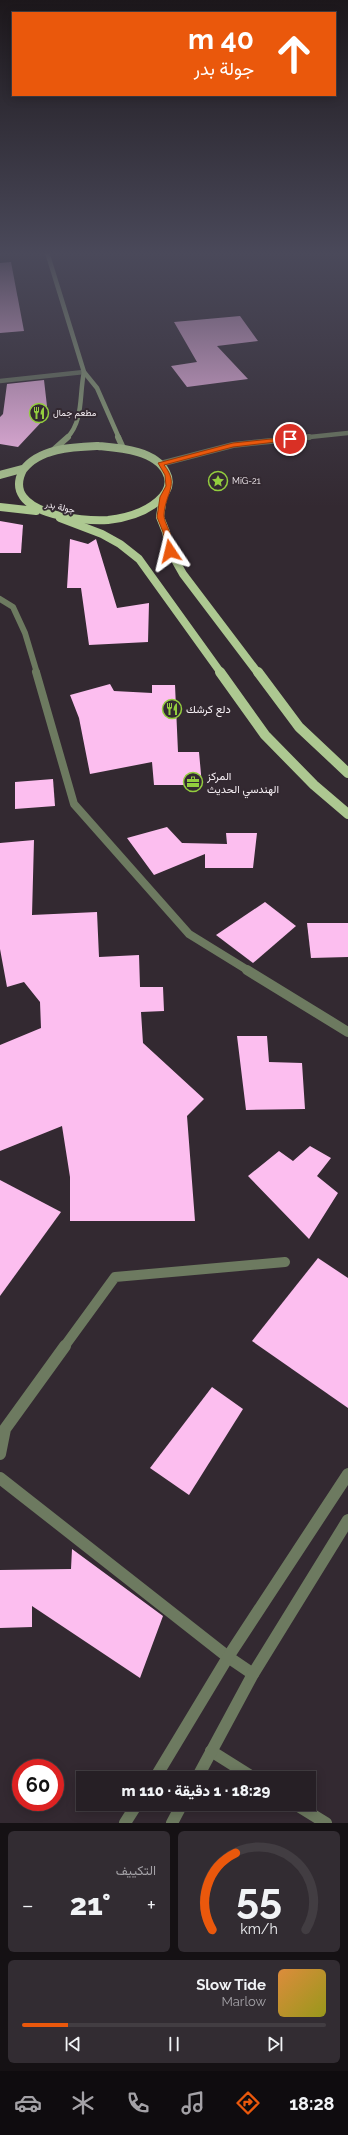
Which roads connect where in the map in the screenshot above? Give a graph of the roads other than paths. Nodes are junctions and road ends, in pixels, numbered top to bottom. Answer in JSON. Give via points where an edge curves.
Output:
{"nodes":[{"id":1,"x":73,"y":337,"type":"edge"},
{"id":2,"x":84,"y":372,"type":"junction"},
{"id":3,"x":0,"y":381,"type":"edge"},
{"id":4,"x":348,"y":433,"type":"edge"},
{"id":5,"x":123,"y":448,"type":"junction"},
{"id":6,"x":50,"y":453,"type":"junction"},
{"id":7,"x":160,"y":464,"type":"junction"},
{"id":8,"x":22,"y":470,"type":"junction"},
{"id":9,"x":0,"y":475,"type":"edge"},
{"id":10,"x":163,"y":497,"type":"junction"},
{"id":11,"x":0,"y":507,"type":"edge"},
{"id":12,"x":40,"y":512,"type":"junction"},
{"id":13,"x":60,"y":518,"type":"junction"},
{"id":14,"x":0,"y":599,"type":"edge"},
{"id":15,"x":348,"y":773,"type":"edge"},
{"id":16,"x":348,"y":814,"type":"edge"},
{"id":17,"x":348,"y":1032,"type":"edge"},
{"id":18,"x":285,"y":1262,"type":"dead end"},
{"id":19,"x":0,"y":1454,"type":"edge"},
{"id":20,"x":348,"y":1474,"type":"edge"},
{"id":21,"x":0,"y":1478,"type":"edge"},
{"id":22,"x":348,"y":1520,"type":"edge"},
{"id":23,"x":228,"y":1657,"type":"junction"},
{"id":24,"x":253,"y":1674,"type":"junction"},
{"id":25,"x":211,"y":1751,"type":"junction"},
{"id":26,"x":159,"y":1771,"type":"edge"},
{"id":27,"x":201,"y":1771,"type":"edge"},
{"id":28,"x":243,"y":1771,"type":"edge"},
{"id":29,"x":133,"y":1811,"type":"edge"},
{"id":30,"x":178,"y":1811,"type":"edge"},
{"id":31,"x":306,"y":1811,"type":"edge"},
{"id":32,"x":125,"y":1823,"type":"edge"},
{"id":33,"x":172,"y":1823,"type":"edge"},
{"id":34,"x":326,"y":1823,"type":"edge"}],
"edges":[{"from":1,"to":2,"type":"main road"},
{"from":2,"to":3,"type":"street"},
{"from":2,"to":5,"type":"main road","via":[[97,388]]},
{"from":2,"to":6,"type":"main road","via":[[77,423],[67,438]]},
{"from":4,"to":7,"type":"street","via":[[233,445]]},
{"from":5,"to":6,"type":"main road","via":[[73,447]]},
{"from":5,"to":7,"type":"main road","via":[[144,454]]},
{"from":6,"to":8,"type":"main road","via":[[34,460]]},
{"from":7,"to":10,"type":"main road","via":[[168,474],[169,486]]},
{"from":8,"to":9,"type":"main road"},
{"from":8,"to":12,"type":"main road","name":"جولة بدر","via":[[16,481],[17,492],[25,503]]},
{"from":10,"to":13,"type":"main road","name":"جولة بدر","via":[[150,507],[108,520],[83,521]]},
{"from":10,"to":15,"type":"main road","via":[[160,517],[170,551],[183,574],[299,727]]},
{"from":11,"to":12,"type":"main road"},
{"from":12,"to":13,"type":"main road","name":"جولة بدر"},
{"from":13,"to":16,"type":"main road","via":[[97,531],[120,543],[139,559],[265,736]]},
{"from":14,"to":17,"type":"street","via":[[12,607],[25,633],[74,804],[189,934]]},
{"from":18,"to":19,"type":"street","via":[[115,1277],[5,1429]]},
{"from":20,"to":23,"type":"street"},
{"from":21,"to":23,"type":"street"},
{"from":22,"to":24,"type":"street"},
{"from":23,"to":24,"type":"street"},
{"from":23,"to":26,"type":"street"},
{"from":24,"to":25,"type":"street"},
{"from":25,"to":27,"type":"street"},
{"from":25,"to":28,"type":"street"},
{"from":29,"to":32,"type":"street"},
{"from":30,"to":33,"type":"street"},
{"from":31,"to":34,"type":"street"}]}
